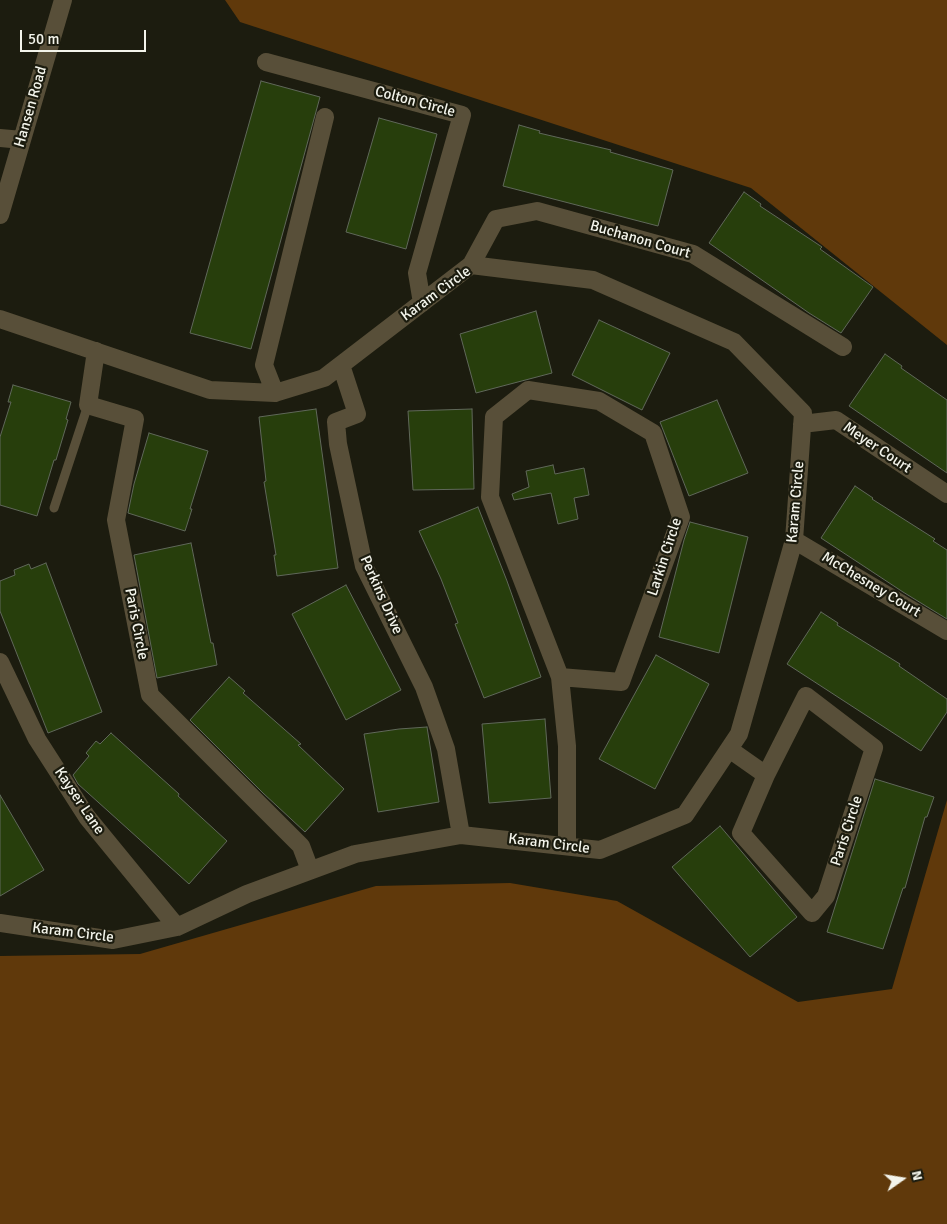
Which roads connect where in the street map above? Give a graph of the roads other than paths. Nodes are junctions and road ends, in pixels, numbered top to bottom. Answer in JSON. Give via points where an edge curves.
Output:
{"nodes":[{"id":1,"x":63,"y":0,"type":"edge"},
{"id":2,"x":266,"y":62,"type":"dead end"},
{"id":3,"x":325,"y":117,"type":"dead end"},
{"id":4,"x":0,"y":138,"type":"edge"},
{"id":5,"x":22,"y":140,"type":"junction"},
{"id":6,"x":0,"y":215,"type":"edge"},
{"id":7,"x":471,"y":265,"type":"junction"},
{"id":8,"x":422,"y":303,"type":"junction"},
{"id":9,"x":0,"y":319,"type":"edge"},
{"id":10,"x":843,"y":347,"type":"dead end"},
{"id":11,"x":96,"y":351,"type":"junction"},
{"id":12,"x":342,"y":365,"type":"junction"},
{"id":13,"x":275,"y":393,"type":"junction"},
{"id":14,"x":88,"y":405,"type":"junction"},
{"id":15,"x":802,"y":424,"type":"junction"},
{"id":16,"x":947,"y":494,"type":"edge"},
{"id":17,"x":54,"y":508,"type":"dead end"},
{"id":18,"x":794,"y":540,"type":"junction"},
{"id":19,"x":947,"y":631,"type":"edge"},
{"id":20,"x":0,"y":662,"type":"edge"},
{"id":21,"x":560,"y":676,"type":"junction"},
{"id":22,"x":729,"y":749,"type":"junction"},
{"id":23,"x":766,"y":775,"type":"junction"},
{"id":24,"x":461,"y":835,"type":"junction"},
{"id":25,"x":567,"y":846,"type":"junction"},
{"id":26,"x":310,"y":870,"type":"junction"},
{"id":27,"x":0,"y":923,"type":"edge"},
{"id":28,"x":177,"y":927,"type":"junction"}],
"edges":[{"from":1,"to":5,"type":"street","name":"Hansen Road"},
{"from":2,"to":8,"type":"street","name":"Colton Circle","via":[[462,115],[417,273]]},
{"from":3,"to":13,"type":"street","via":[[264,365]]},
{"from":4,"to":5,"type":"street"},
{"from":5,"to":6,"type":"street","name":"Hansen Road"},
{"from":7,"to":8,"type":"street","name":"Karam Circle"},
{"from":7,"to":10,"type":"street","name":"Buchanon Court","via":[[496,219],[536,211],[693,254]]},
{"from":7,"to":15,"type":"street","name":"Karam Circle","via":[[593,280],[734,342],[803,413]]},
{"from":8,"to":12,"type":"street","name":"Karam Circle"},
{"from":9,"to":11,"type":"street","name":"Karam Circle"},
{"from":11,"to":13,"type":"street","name":"Karam Circle","via":[[210,390]]},
{"from":11,"to":14,"type":"street"},
{"from":12,"to":13,"type":"street","name":"Karam Circle","via":[[324,378]]},
{"from":12,"to":24,"type":"street","name":"Perkins Drive","via":[[357,414],[336,422],[338,444],[364,566],[424,687],[446,749]]},
{"from":14,"to":17,"type":"lane"},
{"from":14,"to":26,"type":"street","name":"Paris Circle","via":[[135,419],[116,520],[150,695],[300,846]]},
{"from":15,"to":16,"type":"street","name":"Meyer Court","via":[[836,420]]},
{"from":15,"to":18,"type":"street","name":"Karam Circle"},
{"from":18,"to":19,"type":"street","name":"McChesney Court"},
{"from":18,"to":22,"type":"street","name":"Karam Circle","via":[[739,734]]},
{"from":20,"to":28,"type":"street","name":"Kayser Lane","via":[[37,738],[87,817]]},
{"from":21,"to":21,"type":"street","name":"Larkin Circle","via":[[490,497],[494,417],[528,390],[599,401],[654,432],[681,518],[621,682]]},
{"from":21,"to":25,"type":"street","name":"Larkin Circle","via":[[567,746]]},
{"from":22,"to":23,"type":"street"},
{"from":22,"to":25,"type":"street","name":"Karam Circle","via":[[685,814],[600,850]]},
{"from":23,"to":23,"type":"street","name":"Paris Circle","via":[[741,833],[812,913],[826,896],[874,748],[806,696]]},
{"from":24,"to":25,"type":"street","name":"Karam Circle"},
{"from":24,"to":26,"type":"street","name":"Karam Circle","via":[[355,854]]},
{"from":26,"to":28,"type":"street","name":"Karam Circle","via":[[247,894]]},
{"from":27,"to":28,"type":"street","name":"Karam Circle","via":[[113,940]]}]}
